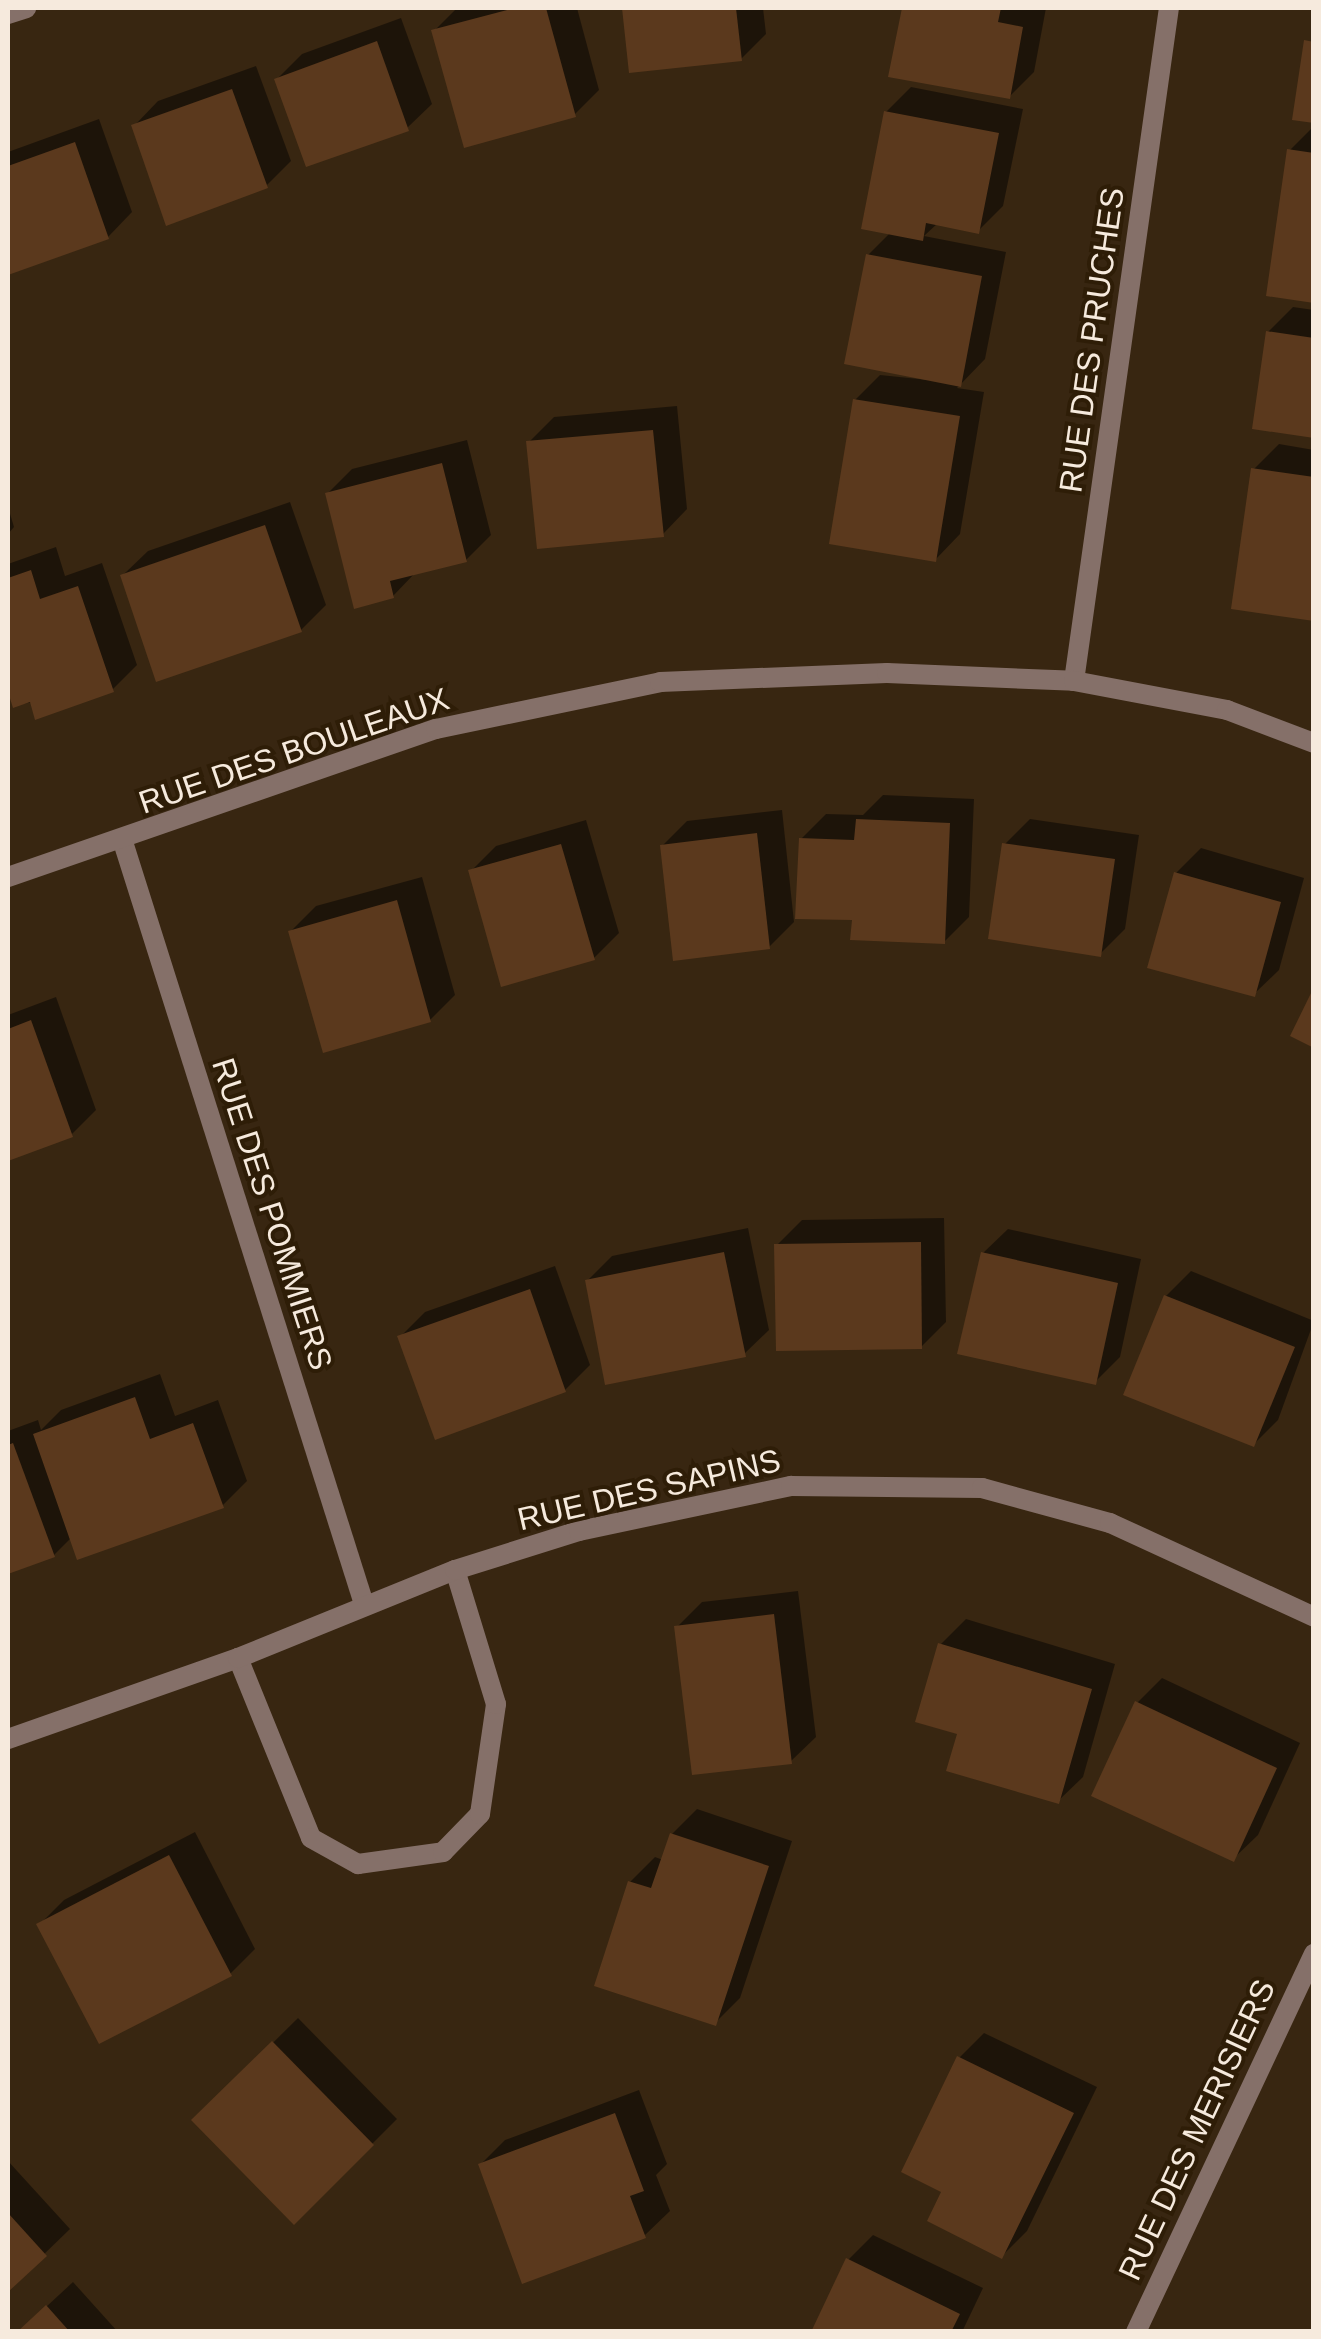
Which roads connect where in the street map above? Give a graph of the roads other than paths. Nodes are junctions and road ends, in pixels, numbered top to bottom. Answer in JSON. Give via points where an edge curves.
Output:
{"nodes":[{"id":1,"x":26,"y":8,"type":"edge"},
{"id":2,"x":1169,"y":8,"type":"edge"},
{"id":3,"x":8,"y":14,"type":"edge"},
{"id":4,"x":1074,"y":682,"type":"junction"},
{"id":5,"x":1314,"y":743,"type":"edge"},
{"id":6,"x":123,"y":842,"type":"junction"},
{"id":7,"x":8,"y":877,"type":"edge"},
{"id":8,"x":456,"y":1570,"type":"junction"},
{"id":9,"x":364,"y":1604,"type":"junction"},
{"id":10,"x":1314,"y":1616,"type":"edge"},
{"id":11,"x":238,"y":1658,"type":"junction"},
{"id":12,"x":8,"y":1739,"type":"edge"},
{"id":13,"x":1314,"y":1954,"type":"edge"},
{"id":14,"x":1136,"y":2332,"type":"edge"}],
"edges":[{"from":1,"to":3,"type":"street"},
{"from":2,"to":4,"type":"street","name":"RUE DES PRUCHES"},
{"from":4,"to":5,"type":"street","name":"RUE DES BOULEAUX","via":[[1228,710]]},
{"from":4,"to":6,"type":"street","name":"RUE DES BOULEAUX","via":[[887,673],[660,682],[436,728]]},
{"from":6,"to":7,"type":"street","name":"RUE DES BOULEAUX"},
{"from":6,"to":9,"type":"street","name":"RUE DES POMMIERS"},
{"from":8,"to":9,"type":"street","name":"RUE DES SAPINS"},
{"from":8,"to":10,"type":"street","name":"RUE DES SAPINS","via":[[579,1530],[791,1486],[982,1488],[1110,1523]]},
{"from":8,"to":11,"type":"street","via":[[496,1704],[480,1814],[442,1852],[358,1864],[311,1838]]},
{"from":9,"to":11,"type":"street","name":"RUE DES SAPINS"},
{"from":11,"to":12,"type":"street","name":"RUE DES SAPINS"},
{"from":13,"to":14,"type":"street","name":"RUE DES MERISIERS"}]}
